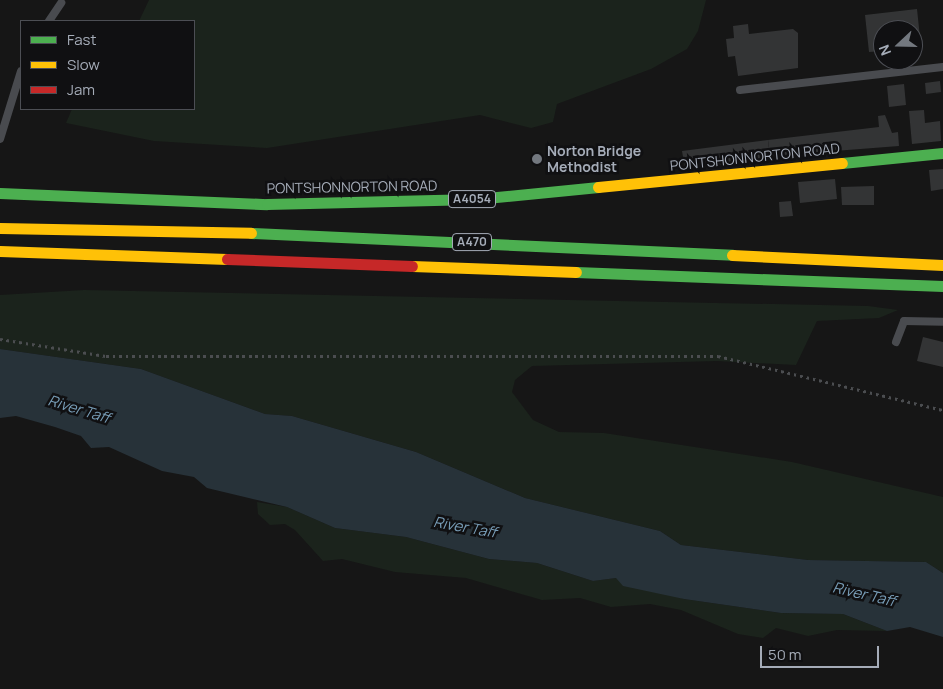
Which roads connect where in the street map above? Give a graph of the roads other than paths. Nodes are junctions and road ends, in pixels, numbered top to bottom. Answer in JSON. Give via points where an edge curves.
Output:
{"nodes":[{"id":1,"x":60,"y":3,"type":"dead end"},
{"id":2,"x":50,"y":20,"type":"edge"},
{"id":3,"x":943,"y":67,"type":"edge"},
{"id":4,"x":20,"y":74,"type":"edge"},
{"id":5,"x":740,"y":90,"type":"dead end"},
{"id":6,"x":0,"y":139,"type":"edge"},
{"id":7,"x":943,"y":153,"type":"edge"},
{"id":8,"x":0,"y":193,"type":"edge"},
{"id":9,"x":0,"y":228,"type":"edge"},
{"id":10,"x":0,"y":251,"type":"edge"},
{"id":11,"x":943,"y":265,"type":"edge"},
{"id":12,"x":943,"y":286,"type":"edge"},
{"id":13,"x":943,"y":322,"type":"edge"},
{"id":14,"x":896,"y":342,"type":"dead end"}],
"edges":[{"from":1,"to":2,"type":"lane"},
{"from":3,"to":5,"type":"lane"},
{"from":4,"to":6,"type":"lane"},
{"from":7,"to":8,"type":"main road","name":"PONTSHONNORTON ROAD","number":"A4054","via":[[476,199],[266,204]]},
{"from":9,"to":11,"type":"main road","number":"A470","via":[[343,236]]},
{"from":10,"to":12,"type":"main road","number":"A470"},
{"from":13,"to":14,"type":"lane","via":[[904,321]]}]}
